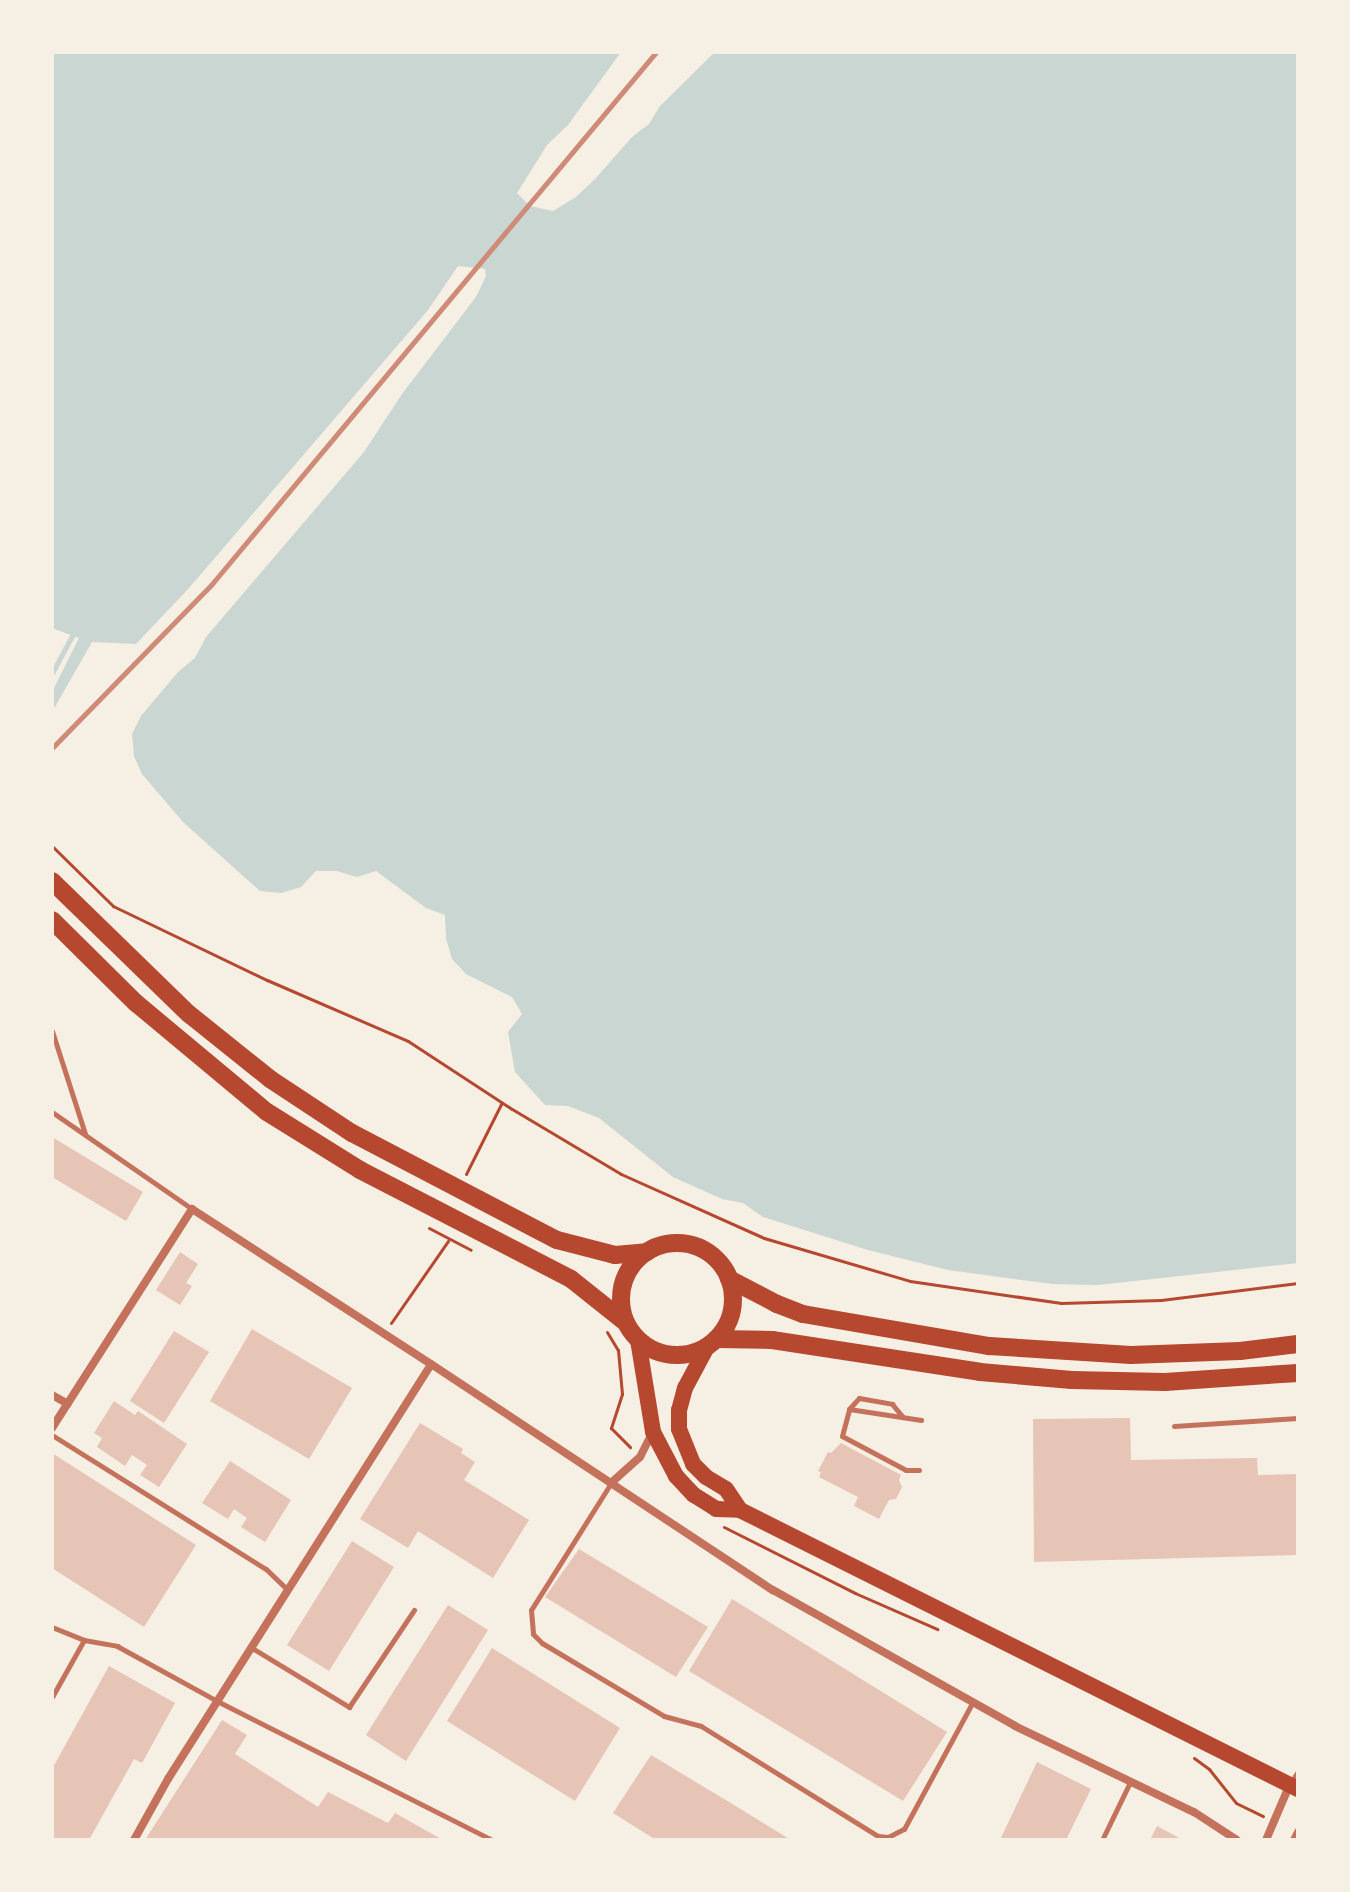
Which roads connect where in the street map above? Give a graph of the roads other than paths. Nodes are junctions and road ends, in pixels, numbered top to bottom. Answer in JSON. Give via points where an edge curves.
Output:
{"nodes":[{"id":1,"x":52,"y":881,"type":"edge"},
{"id":2,"x":52,"y":920,"type":"edge"},
{"id":3,"x":52,"y":1031,"type":"edge"},
{"id":4,"x":52,"y":1112,"type":"edge"},
{"id":5,"x":85,"y":1135,"type":"junction"},
{"id":6,"x":192,"y":1209,"type":"junction"},
{"id":7,"x":647,"y":1252,"type":"junction"},
{"id":8,"x":729,"y":1279,"type":"junction"},
{"id":9,"x":625,"y":1322,"type":"junction"},
{"id":10,"x":638,"y":1340,"type":"junction"},
{"id":11,"x":712,"y":1343,"type":"junction"},
{"id":12,"x":1298,"y":1344,"type":"edge"},
{"id":13,"x":431,"y":1364,"type":"junction"},
{"id":14,"x":1298,"y":1373,"type":"edge"},
{"id":15,"x":52,"y":1395,"type":"edge"},
{"id":16,"x":68,"y":1404,"type":"junction"},
{"id":17,"x":849,"y":1409,"type":"junction"},
{"id":18,"x":904,"y":1417,"type":"junction"},
{"id":19,"x":1298,"y":1418,"type":"edge"},
{"id":20,"x":921,"y":1420,"type":"dead end"},
{"id":21,"x":1174,"y":1426,"type":"dead end"},
{"id":22,"x":52,"y":1428,"type":"edge"},
{"id":23,"x":653,"y":1432,"type":"junction"},
{"id":24,"x":52,"y":1435,"type":"edge"},
{"id":25,"x":919,"y":1470,"type":"dead end"},
{"id":26,"x":611,"y":1483,"type":"junction"},
{"id":27,"x":740,"y":1510,"type":"junction"},
{"id":28,"x":288,"y":1590,"type":"junction"},
{"id":29,"x":414,"y":1610,"type":"dead end"},
{"id":30,"x":52,"y":1627,"type":"edge"},
{"id":31,"x":84,"y":1640,"type":"junction"},
{"id":32,"x":252,"y":1647,"type":"junction"},
{"id":33,"x":52,"y":1697,"type":"edge"},
{"id":34,"x":217,"y":1701,"type":"junction"},
{"id":35,"x":972,"y":1702,"type":"junction"},
{"id":36,"x":1130,"y":1781,"type":"junction"},
{"id":37,"x":1295,"y":1781,"type":"edge"},
{"id":38,"x":1298,"y":1832,"type":"edge"},
{"id":39,"x":134,"y":1840,"type":"edge"},
{"id":40,"x":492,"y":1840,"type":"edge"},
{"id":41,"x":1102,"y":1840,"type":"edge"},
{"id":42,"x":1237,"y":1840,"type":"edge"},
{"id":43,"x":1266,"y":1840,"type":"edge"},
{"id":44,"x":1294,"y":1840,"type":"edge"}],
"edges":[{"from":1,"to":7,"type":"highway","via":[[189,1014],[270,1079],[352,1133],[557,1240],[615,1255]]},
{"from":2,"to":9,"type":"highway","via":[[136,1003],[267,1112],[360,1170],[571,1279]]},
{"from":3,"to":5,"type":"lane"},
{"from":4,"to":5,"type":"lane"},
{"from":5,"to":6,"type":"lane"},
{"from":6,"to":13,"type":"street"},
{"from":6,"to":16,"type":"street"},
{"from":7,"to":8,"type":"highway","via":[[674,1244],[701,1249]]},
{"from":7,"to":9,"type":"highway","via":[[626,1276]]},
{"from":8,"to":11,"type":"highway","via":[[732,1311]]},
{"from":8,"to":12,"type":"highway","via":[[803,1314],[989,1346],[1131,1355]]},
{"from":9,"to":10,"type":"highway"},
{"from":10,"to":11,"type":"highway","via":[[671,1355],[690,1354]]},
{"from":10,"to":23,"type":"main road"},
{"from":11,"to":14,"type":"highway","via":[[772,1340],[980,1372],[1072,1380],[1165,1382]]},
{"from":11,"to":27,"type":"main road","via":[[685,1388],[679,1429],[693,1464],[726,1489]]},
{"from":13,"to":26,"type":"street"},
{"from":13,"to":28,"type":"street"},
{"from":15,"to":16,"type":"street"},
{"from":16,"to":22,"type":"street"},
{"from":17,"to":18,"type":"lane"},
{"from":17,"to":18,"type":"lane","via":[[859,1398],[892,1404]]},
{"from":17,"to":25,"type":"lane","via":[[842,1436],[906,1470]]},
{"from":18,"to":20,"type":"lane"},
{"from":19,"to":21,"type":"lane"},
{"from":23,"to":26,"type":"street","via":[[640,1457]]},
{"from":23,"to":27,"type":"main road","via":[[676,1476],[694,1495],[716,1509]]},
{"from":24,"to":28,"type":"lane","via":[[266,1569]]},
{"from":26,"to":35,"type":"street","via":[[773,1590]]},
{"from":26,"to":35,"type":"lane","via":[[531,1610],[533,1634],[542,1643],[664,1716],[701,1726],[878,1836],[904,1829]]},
{"from":27,"to":37,"type":"main road"},
{"from":28,"to":32,"type":"street"},
{"from":29,"to":32,"type":"lane","via":[[349,1707]]},
{"from":30,"to":31,"type":"lane"},
{"from":31,"to":33,"type":"lane"},
{"from":31,"to":34,"type":"lane","via":[[117,1646]]},
{"from":32,"to":34,"type":"street"},
{"from":34,"to":39,"type":"street"},
{"from":34,"to":40,"type":"lane"},
{"from":35,"to":36,"type":"street"},
{"from":36,"to":41,"type":"lane"},
{"from":36,"to":42,"type":"street"},
{"from":37,"to":43,"type":"street"},
{"from":38,"to":44,"type":"street"}]}
